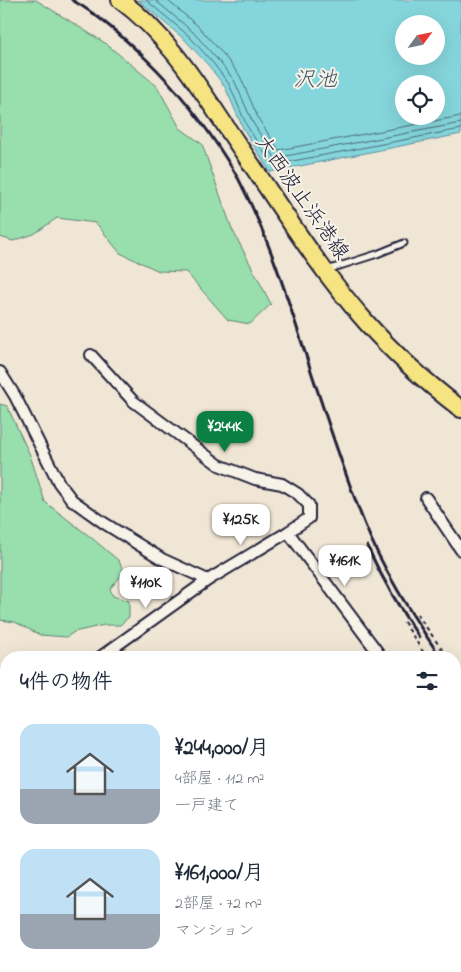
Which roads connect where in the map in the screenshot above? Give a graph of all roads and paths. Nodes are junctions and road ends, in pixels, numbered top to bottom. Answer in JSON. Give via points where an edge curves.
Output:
{"nodes":[{"id":1,"x":120,"y":0,"type":"edge"},
{"id":2,"x":404,"y":243,"type":"dead end"},
{"id":3,"x":325,"y":270,"type":"junction"},
{"id":4,"x":91,"y":355,"type":"dead end"},
{"id":5,"x":0,"y":372,"type":"edge"},
{"id":6,"x":461,"y":409,"type":"edge"},
{"id":7,"x":426,"y":498,"type":"dead end"},
{"id":8,"x":288,"y":532,"type":"junction"},
{"id":9,"x":461,"y":550,"type":"edge"},
{"id":10,"x":208,"y":580,"type":"junction"},
{"id":11,"x":417,"y":614,"type":"dead end"},
{"id":12,"x":404,"y":622,"type":"dead end"},
{"id":13,"x":108,"y":651,"type":"edge"},
{"id":14,"x":377,"y":651,"type":"edge"},
{"id":15,"x":423,"y":651,"type":"edge"},
{"id":16,"x":443,"y":651,"type":"edge"}],
"edges":[{"from":1,"to":3,"type":"main road","name":"大西波止浜港線","via":[[171,48]]},
{"from":2,"to":3,"type":"lane"},
{"from":3,"to":6,"type":"main road","name":"大西波止浜港線","via":[[393,351]]},
{"from":4,"to":8,"type":"street","via":[[133,401],[219,465],[255,479],[282,484],[298,494],[308,505],[309,518]]},
{"from":5,"to":10,"type":"street","via":[[59,483],[72,500],[162,559]]},
{"from":7,"to":9,"type":"street"},
{"from":8,"to":10,"type":"street"},
{"from":8,"to":14,"type":"street"},
{"from":10,"to":13,"type":"street"},
{"from":11,"to":16,"type":"path"},
{"from":12,"to":15,"type":"path"}]}
